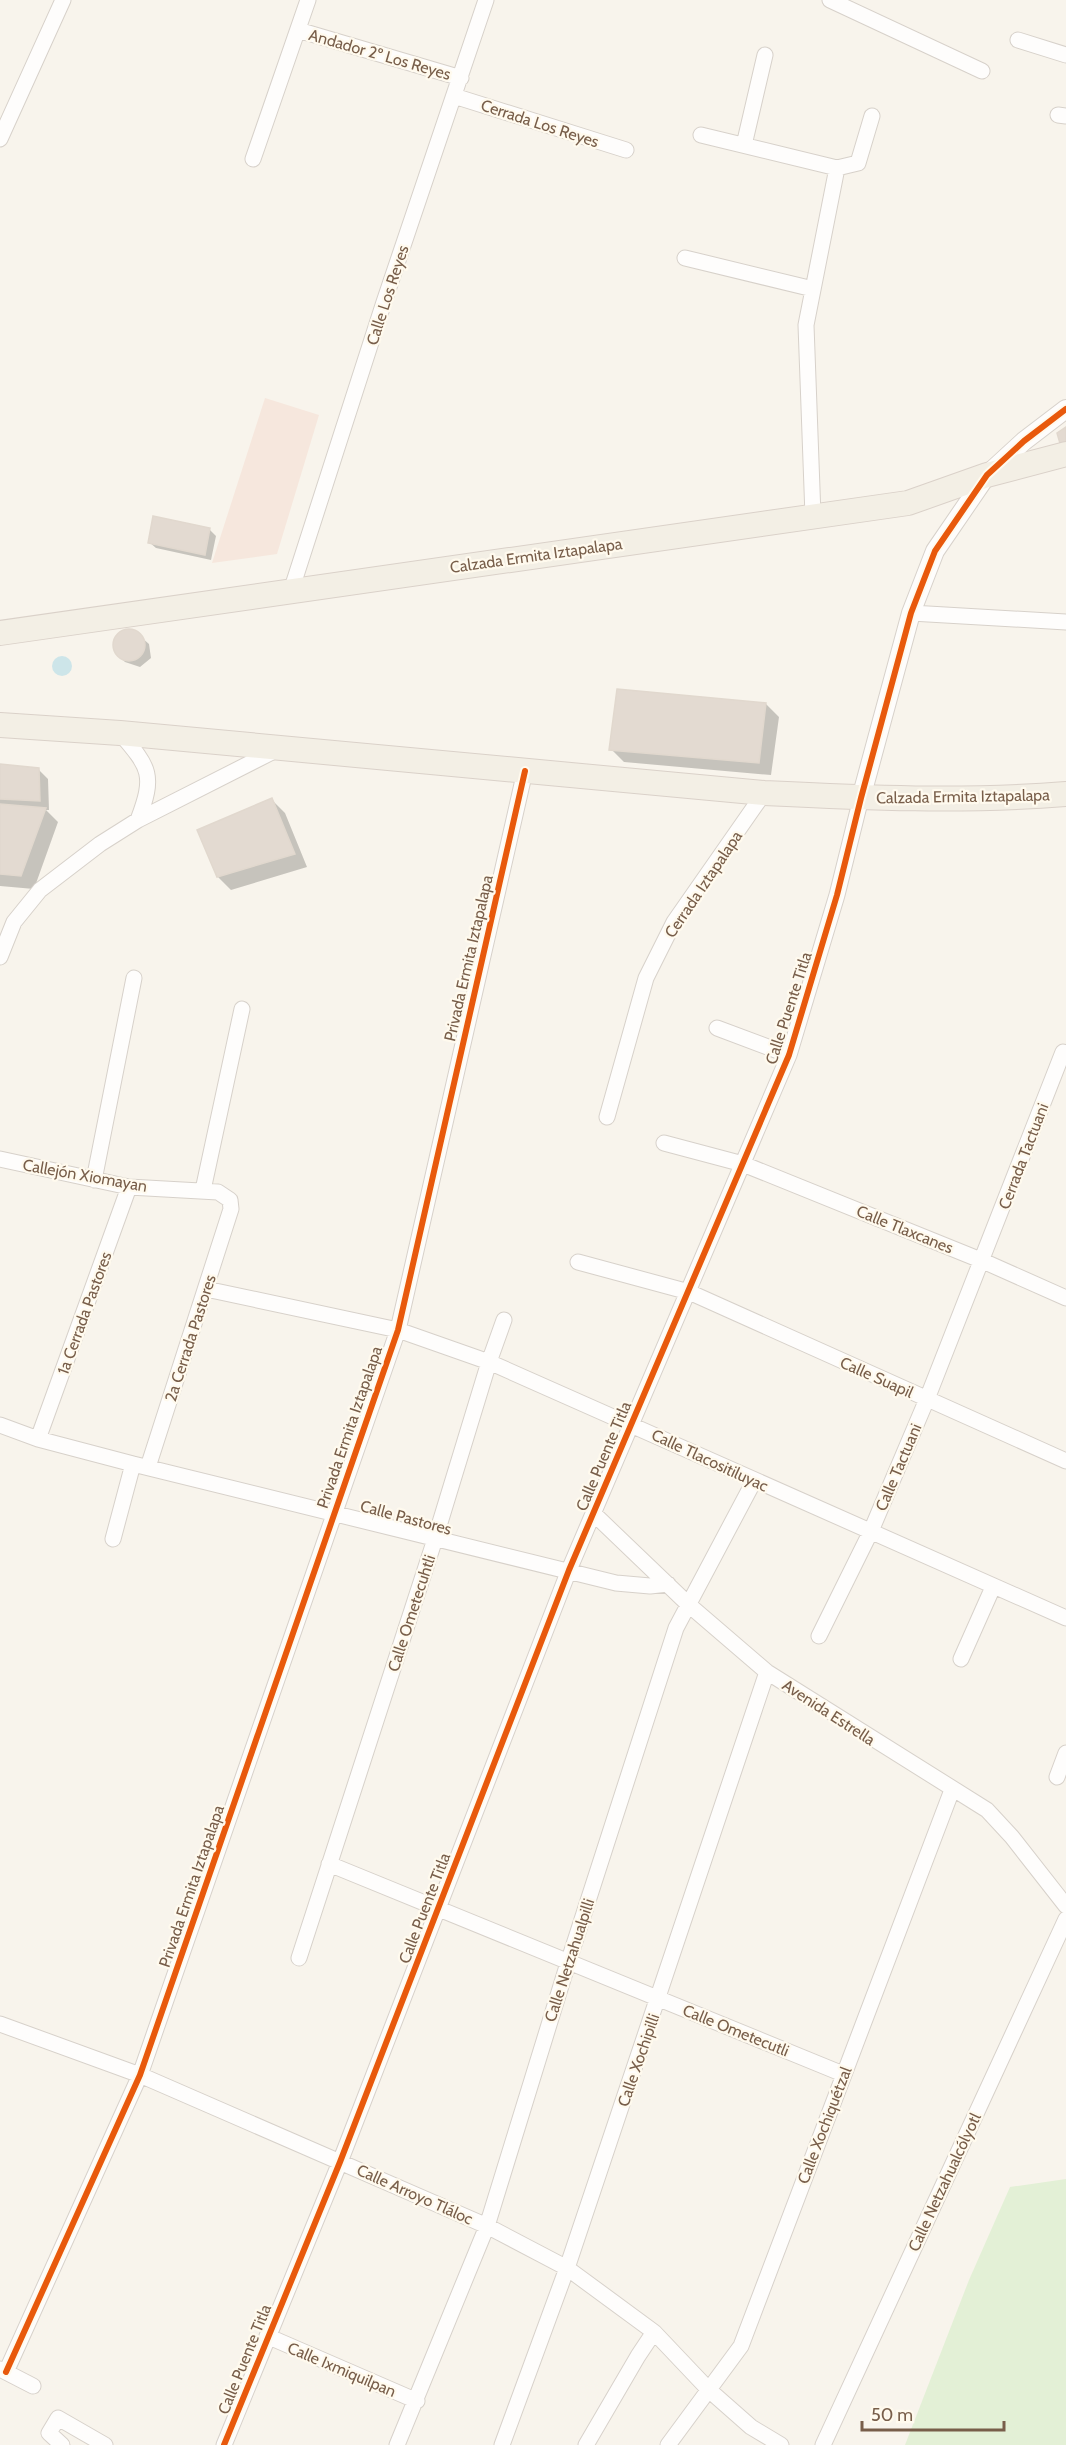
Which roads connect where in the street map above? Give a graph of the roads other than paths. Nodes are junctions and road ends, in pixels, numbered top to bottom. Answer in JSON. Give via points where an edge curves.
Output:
{"nodes":[{"id":1,"x":63,"y":0,"type":"edge"},
{"id":2,"x":308,"y":0,"type":"edge"},
{"id":3,"x":486,"y":0,"type":"edge"},
{"id":4,"x":830,"y":0,"type":"edge"},
{"id":5,"x":298,"y":30,"type":"junction"},
{"id":6,"x":1018,"y":40,"type":"dead end"},
{"id":7,"x":765,"y":54,"type":"dead end"},
{"id":8,"x":1066,"y":55,"type":"edge"},
{"id":9,"x":982,"y":71,"type":"dead end"},
{"id":10,"x":461,"y":78,"type":"junction"},
{"id":11,"x":454,"y":96,"type":"junction"},
{"id":12,"x":6,"y":111,"type":"edge"},
{"id":13,"x":872,"y":116,"type":"dead end"},
{"id":14,"x":700,"y":135,"type":"dead end"},
{"id":15,"x":0,"y":139,"type":"edge"},
{"id":16,"x":744,"y":145,"type":"junction"},
{"id":17,"x":626,"y":150,"type":"dead end"},
{"id":18,"x":253,"y":159,"type":"dead end"},
{"id":19,"x":837,"y":168,"type":"junction"},
{"id":20,"x":685,"y":258,"type":"dead end"},
{"id":21,"x":813,"y":289,"type":"junction"},
{"id":22,"x":1066,"y":409,"type":"edge"},
{"id":23,"x":1066,"y":454,"type":"edge"},
{"id":24,"x":987,"y":475,"type":"junction"},
{"id":25,"x":813,"y":516,"type":"junction"},
{"id":26,"x":291,"y":591,"type":"junction"},
{"id":27,"x":911,"y":613,"type":"junction"},
{"id":28,"x":1066,"y":622,"type":"edge"},
{"id":29,"x":0,"y":633,"type":"edge"},
{"id":30,"x":0,"y":707,"type":"edge"},
{"id":31,"x":0,"y":725,"type":"edge"},
{"id":32,"x":68,"y":728,"type":"junction"},
{"id":33,"x":120,"y":733,"type":"junction"},
{"id":34,"x":279,"y":748,"type":"junction"},
{"id":35,"x":525,"y":771,"type":"junction"},
{"id":36,"x":765,"y":793,"type":"junction"},
{"id":37,"x":1066,"y":794,"type":"edge"},
{"id":38,"x":861,"y":798,"type":"junction"},
{"id":39,"x":138,"y":820,"type":"junction"},
{"id":40,"x":0,"y":957,"type":"edge"},
{"id":41,"x":134,"y":978,"type":"dead end"},
{"id":42,"x":242,"y":1009,"type":"dead end"},
{"id":43,"x":717,"y":1028,"type":"dead end"},
{"id":44,"x":1063,"y":1052,"type":"dead end"},
{"id":45,"x":789,"y":1055,"type":"junction"},
{"id":46,"x":607,"y":1117,"type":"dead end"},
{"id":47,"x":664,"y":1143,"type":"dead end"},
{"id":48,"x":0,"y":1159,"type":"edge"},
{"id":49,"x":743,"y":1164,"type":"junction"},
{"id":50,"x":94,"y":1180,"type":"junction"},
{"id":51,"x":129,"y":1187,"type":"junction"},
{"id":52,"x":203,"y":1190,"type":"junction"},
{"id":53,"x":231,"y":1209,"type":"joint"},
{"id":54,"x":983,"y":1261,"type":"junction"},
{"id":55,"x":578,"y":1262,"type":"dead end"},
{"id":56,"x":206,"y":1289,"type":"junction"},
{"id":57,"x":688,"y":1292,"type":"junction"},
{"id":58,"x":1066,"y":1298,"type":"edge"},
{"id":59,"x":504,"y":1320,"type":"dead end"},
{"id":60,"x":398,"y":1330,"type":"junction"},
{"id":61,"x":489,"y":1362,"type":"junction"},
{"id":62,"x":927,"y":1399,"type":"junction"},
{"id":63,"x":631,"y":1423,"type":"junction"},
{"id":64,"x":0,"y":1425,"type":"edge"},
{"id":65,"x":38,"y":1439,"type":"junction"},
{"id":66,"x":1066,"y":1461,"type":"edge"},
{"id":67,"x":140,"y":1465,"type":"junction"},
{"id":68,"x":754,"y":1481,"type":"junction"},
{"id":69,"x":334,"y":1512,"type":"junction"},
{"id":70,"x":593,"y":1513,"type":"junction"},
{"id":71,"x":871,"y":1531,"type":"junction"},
{"id":72,"x":113,"y":1539,"type":"dead end"},
{"id":73,"x":435,"y":1539,"type":"junction"},
{"id":74,"x":569,"y":1570,"type":"junction"},
{"id":75,"x":668,"y":1584,"type":"junction"},
{"id":76,"x":993,"y":1587,"type":"junction"},
{"id":77,"x":689,"y":1605,"type":"junction"},
{"id":78,"x":1066,"y":1618,"type":"edge"},
{"id":79,"x":819,"y":1636,"type":"dead end"},
{"id":80,"x":961,"y":1659,"type":"dead end"},
{"id":81,"x":767,"y":1672,"type":"junction"},
{"id":82,"x":1066,"y":1753,"type":"edge"},
{"id":83,"x":1057,"y":1777,"type":"dead end"},
{"id":84,"x":951,"y":1790,"type":"junction"},
{"id":85,"x":329,"y":1864,"type":"junction"},
{"id":86,"x":1066,"y":1906,"type":"edge"},
{"id":87,"x":438,"y":1908,"type":"junction"},
{"id":88,"x":1066,"y":1918,"type":"edge"},
{"id":89,"x":300,"y":1958,"type":"dead end"},
{"id":90,"x":568,"y":1963,"type":"junction"},
{"id":91,"x":658,"y":1999,"type":"junction"},
{"id":92,"x":0,"y":2024,"type":"edge"},
{"id":93,"x":140,"y":2074,"type":"junction"},
{"id":94,"x":843,"y":2074,"type":"junction"},
{"id":95,"x":340,"y":2162,"type":"junction"},
{"id":96,"x":487,"y":2226,"type":"junction"},
{"id":97,"x":567,"y":2268,"type":"junction"},
{"id":98,"x":654,"y":2332,"type":"junction"},
{"id":99,"x":267,"y":2336,"type":"junction"},
{"id":100,"x":3,"y":2370,"type":"edge"},
{"id":101,"x":33,"y":2386,"type":"dead end"},
{"id":102,"x":709,"y":2390,"type":"junction"},
{"id":103,"x":417,"y":2401,"type":"junction"},
{"id":104,"x":62,"y":2445,"type":"edge"},
{"id":105,"x":105,"y":2445,"type":"edge"},
{"id":106,"x":224,"y":2445,"type":"edge"},
{"id":107,"x":397,"y":2445,"type":"edge"},
{"id":108,"x":502,"y":2445,"type":"edge"},
{"id":109,"x":586,"y":2445,"type":"edge"},
{"id":110,"x":668,"y":2445,"type":"edge"},
{"id":111,"x":781,"y":2445,"type":"edge"},
{"id":112,"x":823,"y":2445,"type":"edge"}],
"edges":[{"from":1,"to":12,"type":"street"},
{"from":2,"to":5,"type":"street"},
{"from":3,"to":10,"type":"street","name":"Calle Los Reyes"},
{"from":4,"to":9,"type":"street"},
{"from":5,"to":10,"type":"street","name":"Andador 2º Los Reyes"},
{"from":5,"to":18,"type":"street"},
{"from":6,"to":8,"type":"street"},
{"from":7,"to":16,"type":"street"},
{"from":10,"to":11,"type":"street","name":"Calle Los Reyes"},
{"from":11,"to":17,"type":"street","name":"Cerrada Los Reyes"},
{"from":11,"to":26,"type":"street","name":"Calle Los Reyes"},
{"from":12,"to":15,"type":"street"},
{"from":13,"to":19,"type":"street","via":[[858,163]]},
{"from":14,"to":16,"type":"street"},
{"from":16,"to":19,"type":"street"},
{"from":19,"to":21,"type":"street"},
{"from":20,"to":21,"type":"street"},
{"from":21,"to":25,"type":"street","via":[[806,325]]},
{"from":22,"to":24,"type":"street","name":"Calle Puente Titla"},
{"from":23,"to":24,"type":"main road","name":"Calzada Ermita Iztapalapa"},
{"from":24,"to":25,"type":"main road","name":"Calzada Ermita Iztapalapa","via":[[908,503]]},
{"from":24,"to":27,"type":"street","name":"Calle Puente Titla","via":[[935,551]]},
{"from":25,"to":26,"type":"main road","name":"Calzada Ermita Iztapalapa"},
{"from":26,"to":29,"type":"main road","name":"Calzada Ermita Iztapalapa"},
{"from":27,"to":28,"type":"street"},
{"from":27,"to":38,"type":"street","name":"Calle Puente Titla"},
{"from":30,"to":32,"type":"main road"},
{"from":31,"to":32,"type":"main road","name":"Calzada Ermita Iztapalapa"},
{"from":32,"to":33,"type":"main road","name":"Calzada Ermita Iztapalapa"},
{"from":33,"to":34,"type":"main road","name":"Calzada Ermita Iztapalapa"},
{"from":33,"to":39,"type":"street","via":[[147,770],[149,783]]},
{"from":34,"to":35,"type":"main road","name":"Calzada Ermita Iztapalapa"},
{"from":34,"to":39,"type":"street"},
{"from":35,"to":36,"type":"main road","name":"Calzada Ermita Iztapalapa"},
{"from":35,"to":60,"type":"street","name":"Privada Ermita Iztapalapa"},
{"from":36,"to":38,"type":"main road","name":"Calzada Ermita Iztapalapa"},
{"from":36,"to":46,"type":"street","name":"Cerrada Iztapalapa","via":[[674,922],[646,978]]},
{"from":37,"to":38,"type":"main road","name":"Calzada Ermita Iztapalapa"},
{"from":38,"to":45,"type":"street","name":"Calle Puente Titla","via":[[837,895]]},
{"from":39,"to":40,"type":"street","via":[[40,890],[14,922]]},
{"from":41,"to":50,"type":"street"},
{"from":42,"to":52,"type":"street"},
{"from":43,"to":45,"type":"street"},
{"from":44,"to":54,"type":"street","name":"Cerrada Tactuani"},
{"from":45,"to":49,"type":"street","name":"Calle Puente Titla"},
{"from":47,"to":49,"type":"street","name":"Calle Tlaxcanes"},
{"from":48,"to":50,"type":"street","name":"Callejón Xiomayan"},
{"from":49,"to":54,"type":"street","name":"Calle Tlaxcanes"},
{"from":49,"to":57,"type":"street","name":"Calle Puente Titla"},
{"from":50,"to":51,"type":"street","name":"Callejón Xiomayan"},
{"from":51,"to":52,"type":"street","name":"Callejón Xiomayan"},
{"from":51,"to":65,"type":"street","name":"1a Cerrada Pastores"},
{"from":52,"to":53,"type":"street","name":"Callejón Xiomayan","via":[[218,1192],[230,1200]]},
{"from":53,"to":56,"type":"street","name":"2a Cerrada Pastores"},
{"from":54,"to":58,"type":"street","name":"Calle Tlaxcanes"},
{"from":54,"to":62,"type":"street","name":"Calle Tactuani"},
{"from":55,"to":57,"type":"street","name":"Calle Suapil"},
{"from":56,"to":60,"type":"street","name":"Calle Tlacositiluyac"},
{"from":56,"to":67,"type":"street","name":"2a Cerrada Pastores"},
{"from":57,"to":62,"type":"street","name":"Calle Suapil"},
{"from":57,"to":63,"type":"street","name":"Calle Puente Titla"},
{"from":59,"to":61,"type":"street","name":"Calle Ometecuhtli"},
{"from":60,"to":61,"type":"street","name":"Calle Tlacositiluyac"},
{"from":60,"to":69,"type":"street","name":"Privada Ermita Iztapalapa"},
{"from":61,"to":63,"type":"street","name":"Calle Tlacositiluyac"},
{"from":61,"to":73,"type":"street","name":"Calle Ometecuhtli"},
{"from":62,"to":66,"type":"street","name":"Calle Suapil"},
{"from":62,"to":71,"type":"street","name":"Calle Tactuani"},
{"from":63,"to":68,"type":"street","name":"Calle Tlacositiluyac"},
{"from":63,"to":70,"type":"street","name":"Calle Puente Titla"},
{"from":64,"to":65,"type":"street","name":"Calle Pastores"},
{"from":65,"to":67,"type":"street","name":"Calle Pastores"},
{"from":67,"to":69,"type":"street","name":"Calle Pastores"},
{"from":67,"to":72,"type":"street","name":"2a Cerrada Pastores"},
{"from":68,"to":71,"type":"street","name":"Calle Tlacositiluyac"},
{"from":68,"to":77,"type":"street","name":"Calle Netzahualpilli"},
{"from":69,"to":73,"type":"street","name":"Calle Pastores"},
{"from":69,"to":93,"type":"street","name":"Privada Ermita Iztapalapa"},
{"from":70,"to":74,"type":"street","name":"Calle Puente Titla"},
{"from":70,"to":75,"type":"street","name":"Avenida Estrella"},
{"from":71,"to":76,"type":"street","name":"Calle Tlacositiluyac"},
{"from":71,"to":79,"type":"street","name":"Calle Tactuani"},
{"from":73,"to":74,"type":"street","name":"Calle Pastores"},
{"from":73,"to":85,"type":"street","name":"Calle Ometecuhtli"},
{"from":74,"to":75,"type":"street","name":"Calle Pastores","via":[[616,1583]]},
{"from":74,"to":87,"type":"street","name":"Calle Puente Titla"},
{"from":75,"to":77,"type":"street","name":"Avenida Estrella"},
{"from":76,"to":78,"type":"street","name":"Calle Tlacositiluyac"},
{"from":76,"to":80,"type":"street"},
{"from":77,"to":81,"type":"street","name":"Avenida Estrella"},
{"from":77,"to":90,"type":"street","name":"Calle Netzahualpilli","via":[[676,1628]]},
{"from":81,"to":84,"type":"street","name":"Avenida Estrella"},
{"from":81,"to":91,"type":"street","name":"Calle Xochipilli"},
{"from":82,"to":83,"type":"street"},
{"from":84,"to":86,"type":"street","name":"Avenida Estrella","via":[[987,1810]]},
{"from":84,"to":94,"type":"street","name":"Calle Xochiquétzal"},
{"from":85,"to":87,"type":"street","name":"Calle Ometecutli"},
{"from":85,"to":89,"type":"street","name":"Calle Ometecuhtli"},
{"from":87,"to":90,"type":"street","name":"Calle Ometecutli"},
{"from":87,"to":95,"type":"street","name":"Calle Puente Titla"},
{"from":88,"to":112,"type":"street","name":"Calle Netzahualcólyotl"},
{"from":90,"to":91,"type":"street","name":"Calle Ometecutli"},
{"from":90,"to":96,"type":"street","name":"Calle Netzahualpilli"},
{"from":91,"to":94,"type":"street","name":"Calle Ometecutli"},
{"from":91,"to":97,"type":"street","name":"Calle Xochipilli"},
{"from":92,"to":93,"type":"street","name":"Calle Arroyo Tláloc"},
{"from":93,"to":95,"type":"street","name":"Calle Arroyo Tláloc"},
{"from":93,"to":100,"type":"street","name":"Privada Ermita Iztapalapa"},
{"from":94,"to":102,"type":"street","name":"Calle Xochiquétzal","via":[[741,2346]]},
{"from":95,"to":96,"type":"street","name":"Calle Arroyo Tláloc"},
{"from":95,"to":99,"type":"street","name":"Calle Puente Titla"},
{"from":96,"to":97,"type":"street","name":"Calle Arroyo Tláloc"},
{"from":96,"to":103,"type":"street","name":"Calle Netzahualpilli"},
{"from":97,"to":98,"type":"street","name":"Calle Arroyo Tláloc"},
{"from":97,"to":108,"type":"street","name":"Calle Xochipilli"},
{"from":98,"to":102,"type":"street","name":"Calle Arroyo Tláloc"},
{"from":98,"to":109,"type":"street"},
{"from":99,"to":103,"type":"street","name":"Calle Ixmiquilpan"},
{"from":99,"to":106,"type":"street","name":"Calle Puente Titla"},
{"from":100,"to":101,"type":"street"},
{"from":102,"to":110,"type":"street","name":"Calle Xochiquétzal"},
{"from":102,"to":111,"type":"street","name":"Calle Arroyo Tláloc","via":[[751,2427]]},
{"from":103,"to":107,"type":"street","name":"Calle Netzahualpilli"},
{"from":104,"to":105,"type":"street","via":[[49,2433],[58,2418]]}]}
